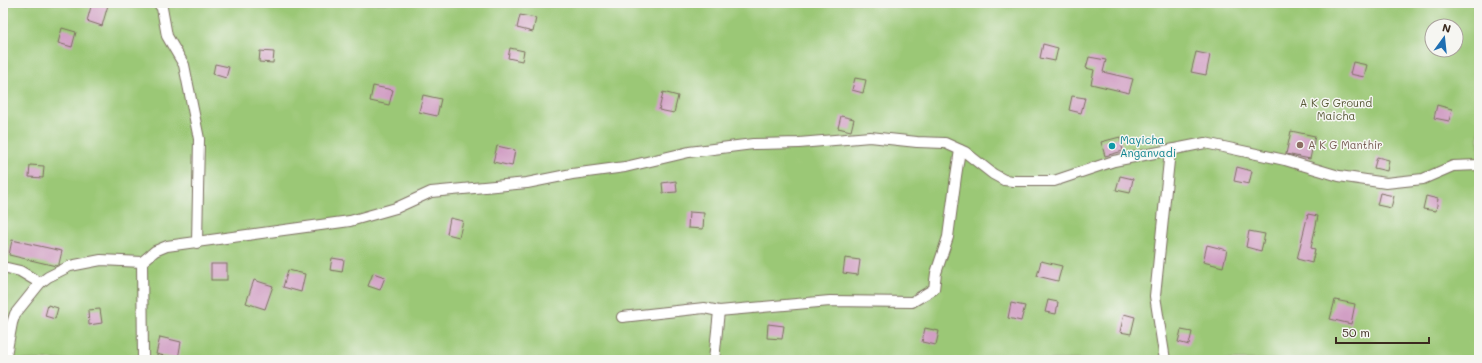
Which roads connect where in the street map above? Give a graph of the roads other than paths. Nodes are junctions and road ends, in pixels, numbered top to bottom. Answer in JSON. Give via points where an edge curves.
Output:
{"nodes":[{"id":1,"x":158,"y":3,"type":"edge"},
{"id":2,"x":960,"y":150,"type":"junction"},
{"id":3,"x":1170,"y":151,"type":"junction"},
{"id":4,"x":1479,"y":165,"type":"edge"},
{"id":5,"x":197,"y":243,"type":"junction"},
{"id":6,"x":142,"y":262,"type":"junction"},
{"id":7,"x":3,"y":267,"type":"edge"},
{"id":8,"x":40,"y":283,"type":"junction"},
{"id":9,"x":719,"y":311,"type":"junction"},
{"id":10,"x":622,"y":317,"type":"dead end"},
{"id":11,"x":5,"y":360,"type":"edge"},
{"id":12,"x":144,"y":360,"type":"edge"},
{"id":13,"x":714,"y":360,"type":"edge"},
{"id":14,"x":1165,"y":360,"type":"edge"}],
"edges":[{"from":1,"to":5,"type":"street","via":[[162,8],[167,36],[184,65],[199,139]]},
{"from":2,"to":3,"type":"street","via":[[993,174],[1004,180],[1013,181],[1054,181],[1114,161]]},
{"from":2,"to":5,"type":"street","via":[[945,143],[870,137],[753,144],[689,152],[625,167],[527,183],[431,192],[396,208],[350,221]]},
{"from":2,"to":9,"type":"street","via":[[948,237],[934,289],[921,298],[912,302],[830,301]]},
{"from":3,"to":4,"type":"street","via":[[1206,143],[1285,160],[1339,176],[1386,183],[1423,179],[1453,166]]},
{"from":3,"to":14,"type":"street","via":[[1155,296]]},
{"from":5,"to":6,"type":"street","via":[[160,248]]},
{"from":6,"to":8,"type":"street","via":[[101,260],[70,266]]},
{"from":6,"to":12,"type":"street"},
{"from":7,"to":8,"type":"street","via":[[20,271]]},
{"from":8,"to":11,"type":"street","via":[[16,314]]},
{"from":9,"to":10,"type":"street","via":[[704,308]]},
{"from":9,"to":13,"type":"street"}]}
